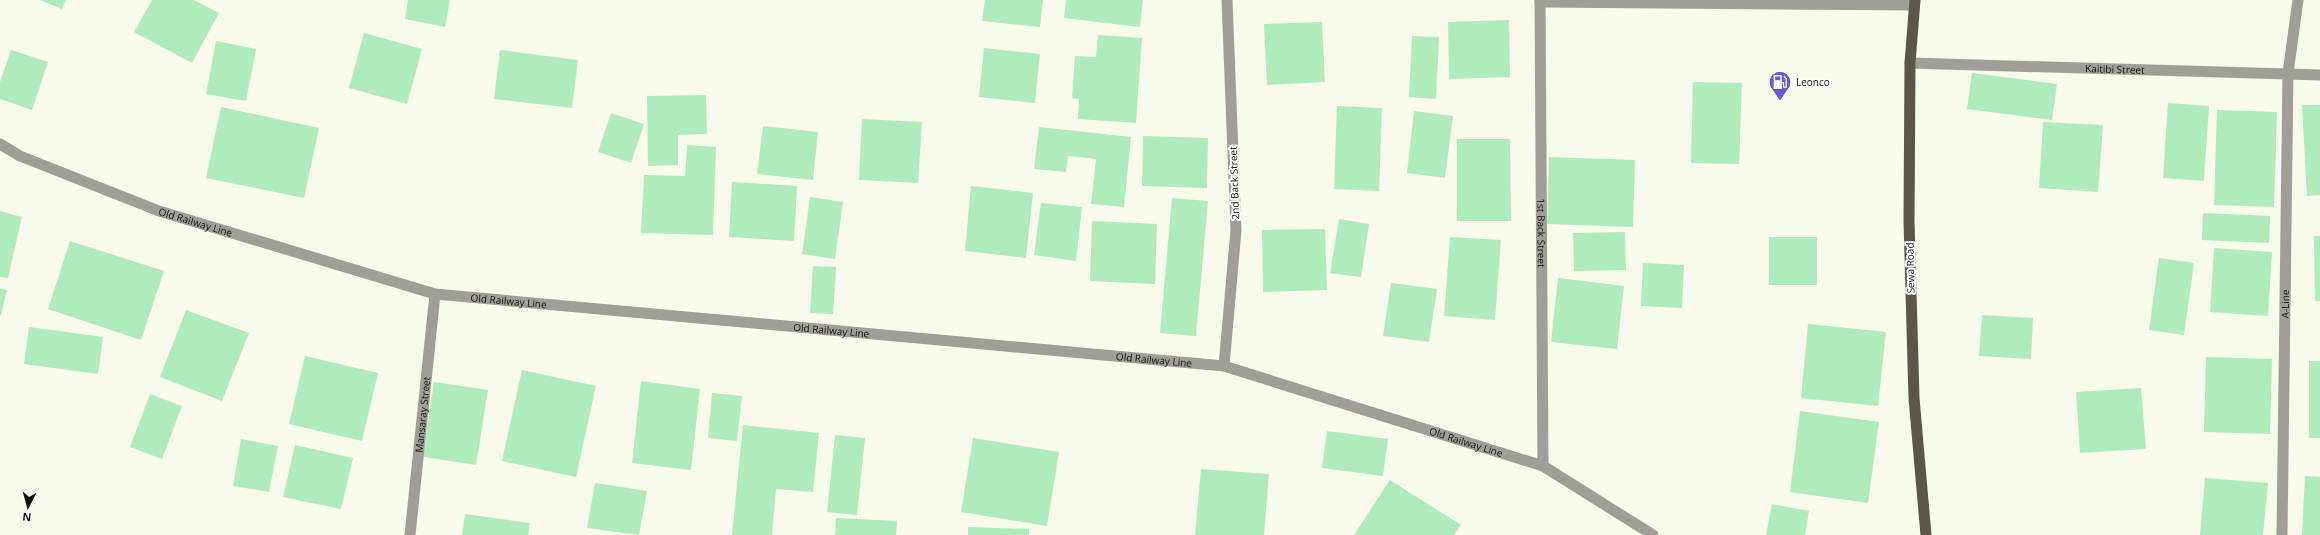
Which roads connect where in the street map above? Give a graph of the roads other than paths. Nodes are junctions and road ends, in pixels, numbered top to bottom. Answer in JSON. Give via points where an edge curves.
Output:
{"nodes":[{"id":1,"x":1227,"y":0,"type":"edge"},
{"id":2,"x":2298,"y":0,"type":"edge"},
{"id":3,"x":1540,"y":1,"type":"edge"},
{"id":4,"x":1915,"y":3,"type":"edge"},
{"id":5,"x":1910,"y":62,"type":"junction"},
{"id":6,"x":2288,"y":73,"type":"junction"},
{"id":7,"x":2320,"y":75,"type":"edge"},
{"id":8,"x":0,"y":144,"type":"edge"},
{"id":9,"x":435,"y":294,"type":"junction"},
{"id":10,"x":1224,"y":366,"type":"junction"},
{"id":11,"x":1543,"y":466,"type":"junction"},
{"id":12,"x":410,"y":535,"type":"edge"},
{"id":13,"x":1653,"y":535,"type":"edge"},
{"id":14,"x":1926,"y":535,"type":"edge"},
{"id":15,"x":2282,"y":535,"type":"edge"}],
"edges":[{"from":1,"to":10,"type":"street","name":"2nd Back Street","via":[[1236,230]]},
{"from":2,"to":6,"type":"street","name":"A-Line"},
{"from":3,"to":4,"type":"street"},
{"from":3,"to":11,"type":"street","name":"1st Back Street"},
{"from":4,"to":5,"type":"main road","name":"Sewa Road"},
{"from":5,"to":6,"type":"street","name":"Kaitibi Street"},
{"from":5,"to":14,"type":"main road","name":"Sewa Road","via":[[1909,220],[1914,398]]},
{"from":6,"to":7,"type":"street","name":"Kaitibi Street"},
{"from":6,"to":15,"type":"street","name":"A-Line"},
{"from":8,"to":9,"type":"street","name":"Old Railway Line","via":[[20,156],[159,211]]},
{"from":9,"to":10,"type":"street","name":"Old Railway Line"},
{"from":9,"to":12,"type":"street","name":"Mansaray Street"},
{"from":10,"to":11,"type":"street","name":"Old Railway Line"},
{"from":11,"to":13,"type":"street","name":"Old Railway Line"}]}
